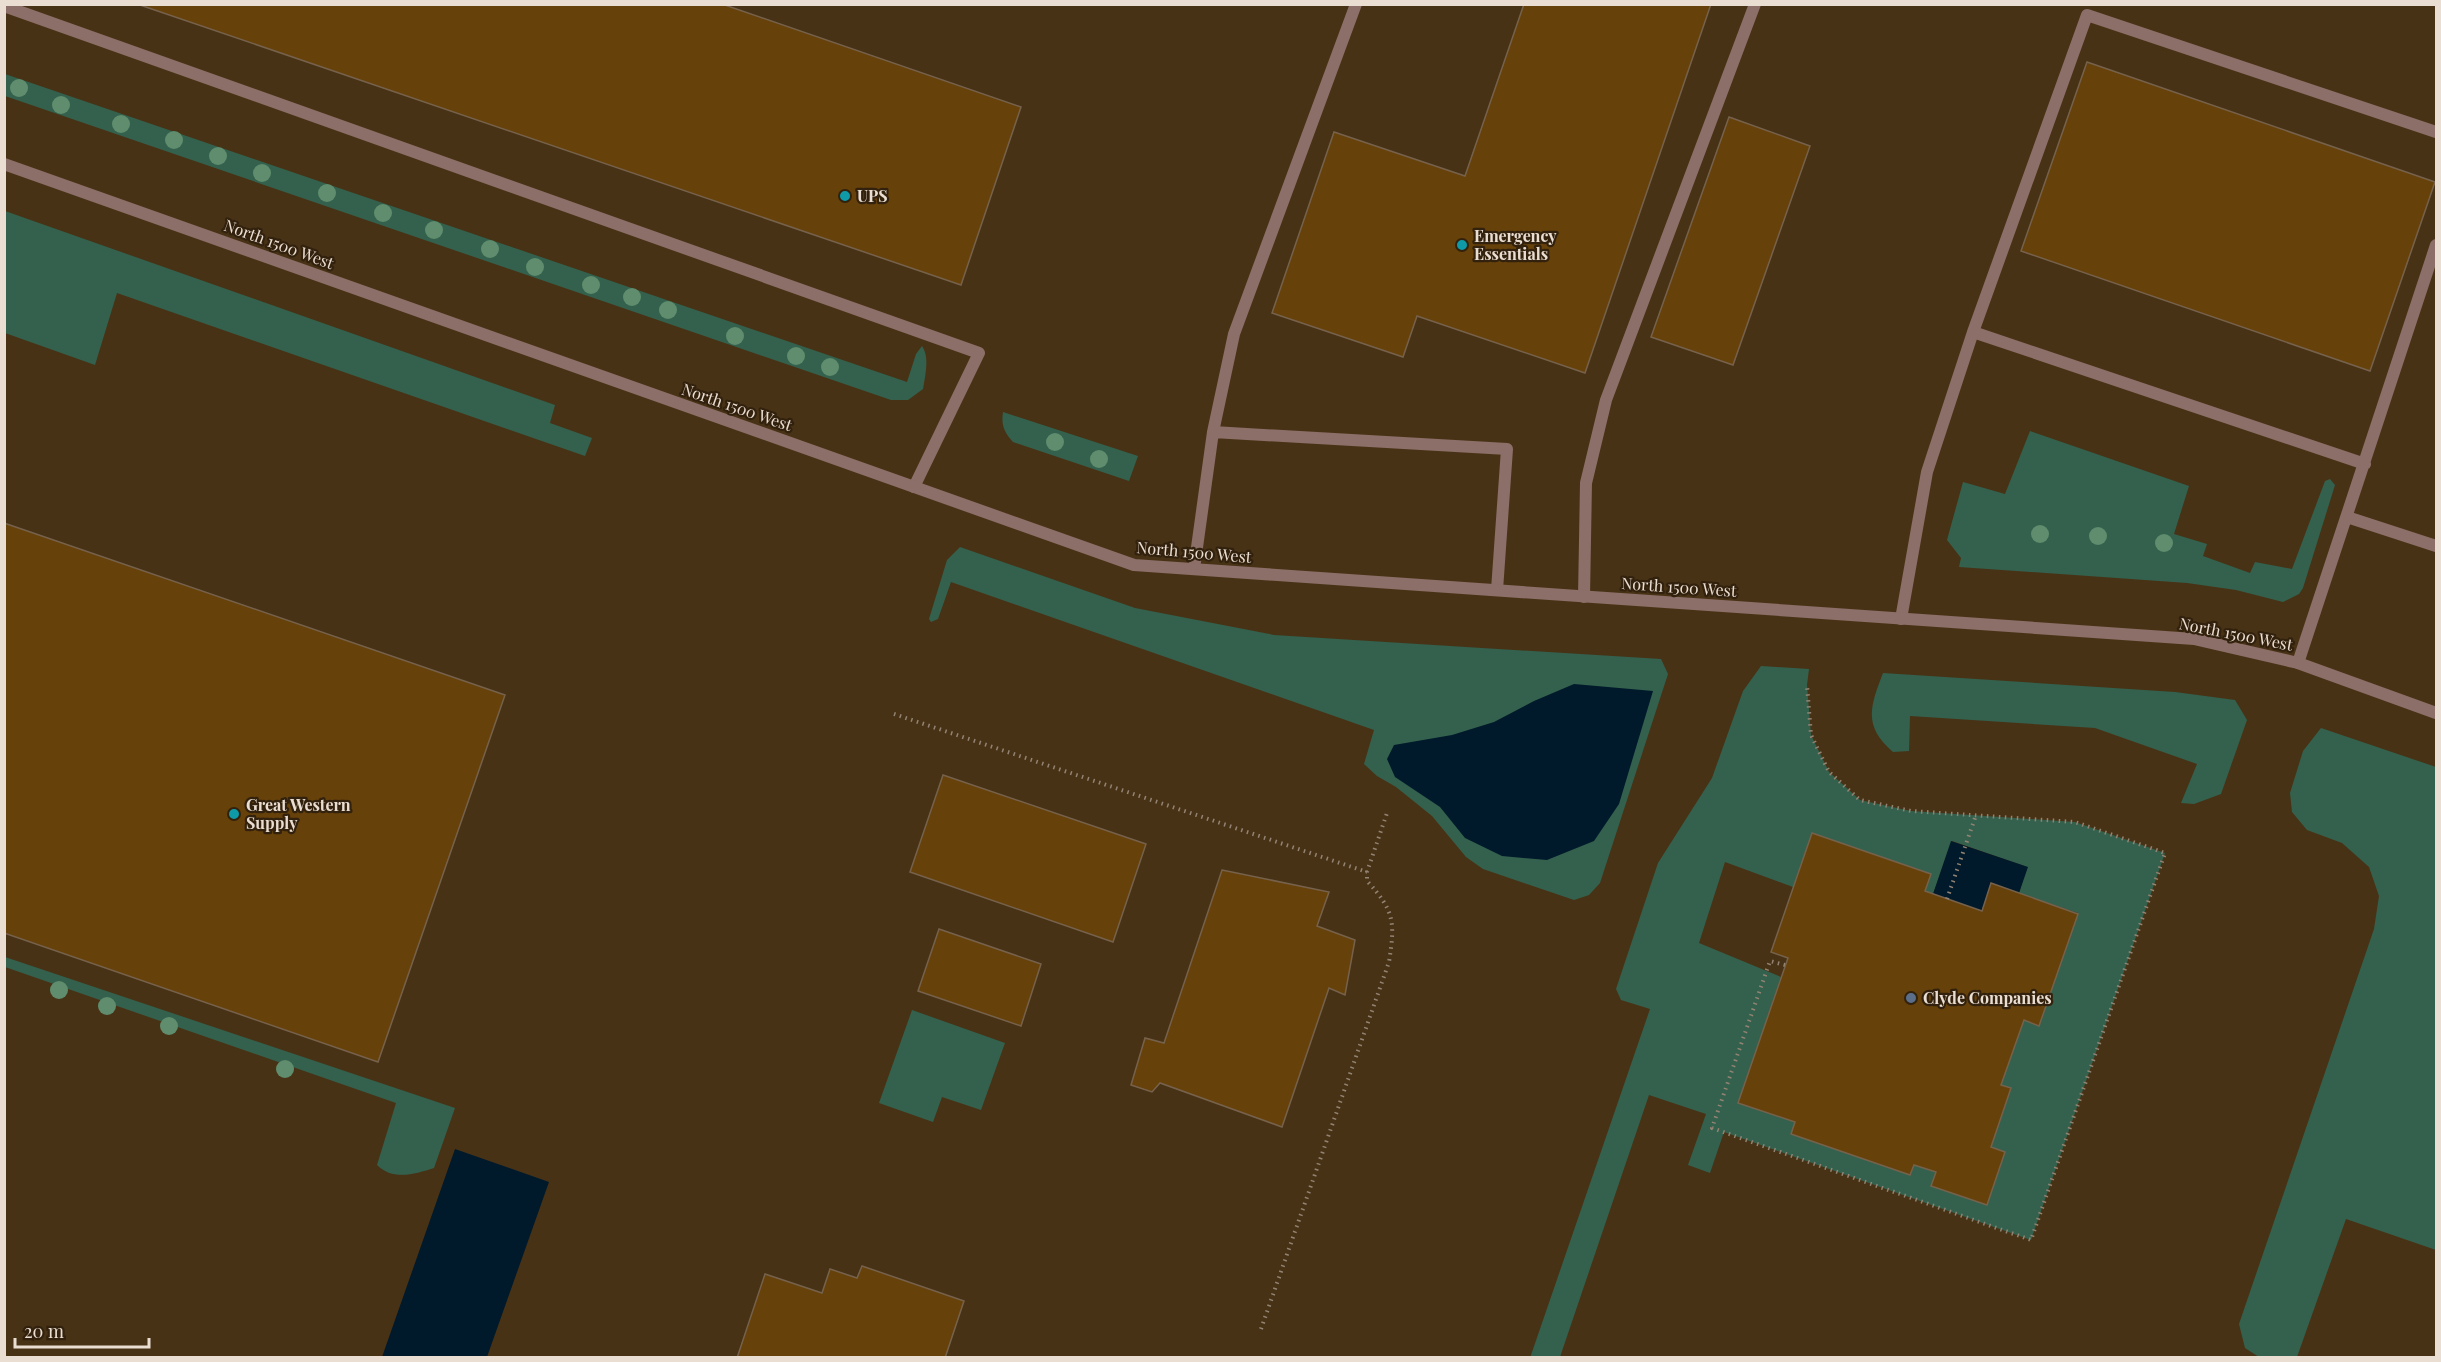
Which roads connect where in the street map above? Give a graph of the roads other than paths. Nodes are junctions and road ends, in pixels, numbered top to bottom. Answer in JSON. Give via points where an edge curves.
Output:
{"nodes":[{"id":1,"x":1356,"y":4,"type":"edge"},
{"id":2,"x":1755,"y":4,"type":"edge"},
{"id":3,"x":4,"y":6,"type":"edge"},
{"id":4,"x":2436,"y":132,"type":"edge"},
{"id":5,"x":4,"y":164,"type":"edge"},
{"id":6,"x":2436,"y":245,"type":"edge"},
{"id":7,"x":1973,"y":332,"type":"junction"},
{"id":8,"x":1213,"y":432,"type":"junction"},
{"id":9,"x":2365,"y":464,"type":"junction"},
{"id":10,"x":914,"y":487,"type":"junction"},
{"id":11,"x":2347,"y":517,"type":"junction"},
{"id":12,"x":2436,"y":546,"type":"edge"},
{"id":13,"x":1194,"y":569,"type":"junction"},
{"id":14,"x":1497,"y":590,"type":"junction"},
{"id":15,"x":1584,"y":597,"type":"junction"},
{"id":16,"x":1900,"y":619,"type":"junction"},
{"id":17,"x":2298,"y":663,"type":"junction"},
{"id":18,"x":2436,"y":713,"type":"edge"}],
"edges":[{"from":1,"to":8,"type":"street","via":[[1234,334]]},
{"from":2,"to":15,"type":"street","via":[[1606,399],[1586,483]]},
{"from":3,"to":10,"type":"street","via":[[979,353]]},
{"from":4,"to":7,"type":"street","via":[[2087,15]]},
{"from":5,"to":10,"type":"street","name":"North 1500 West"},
{"from":6,"to":9,"type":"street"},
{"from":7,"to":9,"type":"street"},
{"from":7,"to":16,"type":"street","via":[[1927,472]]},
{"from":8,"to":13,"type":"street"},
{"from":8,"to":14,"type":"street","via":[[1507,449]]},
{"from":9,"to":11,"type":"street"},
{"from":10,"to":13,"type":"street","name":"North 1500 West","via":[[1134,565]]},
{"from":11,"to":12,"type":"street"},
{"from":11,"to":17,"type":"street"},
{"from":13,"to":14,"type":"street","name":"North 1500 West"},
{"from":14,"to":15,"type":"street","name":"North 1500 West"},
{"from":15,"to":16,"type":"street","name":"North 1500 West"},
{"from":16,"to":17,"type":"street","name":"North 1500 West","via":[[2194,639]]},
{"from":17,"to":18,"type":"street","name":"North 1500 West"}]}
